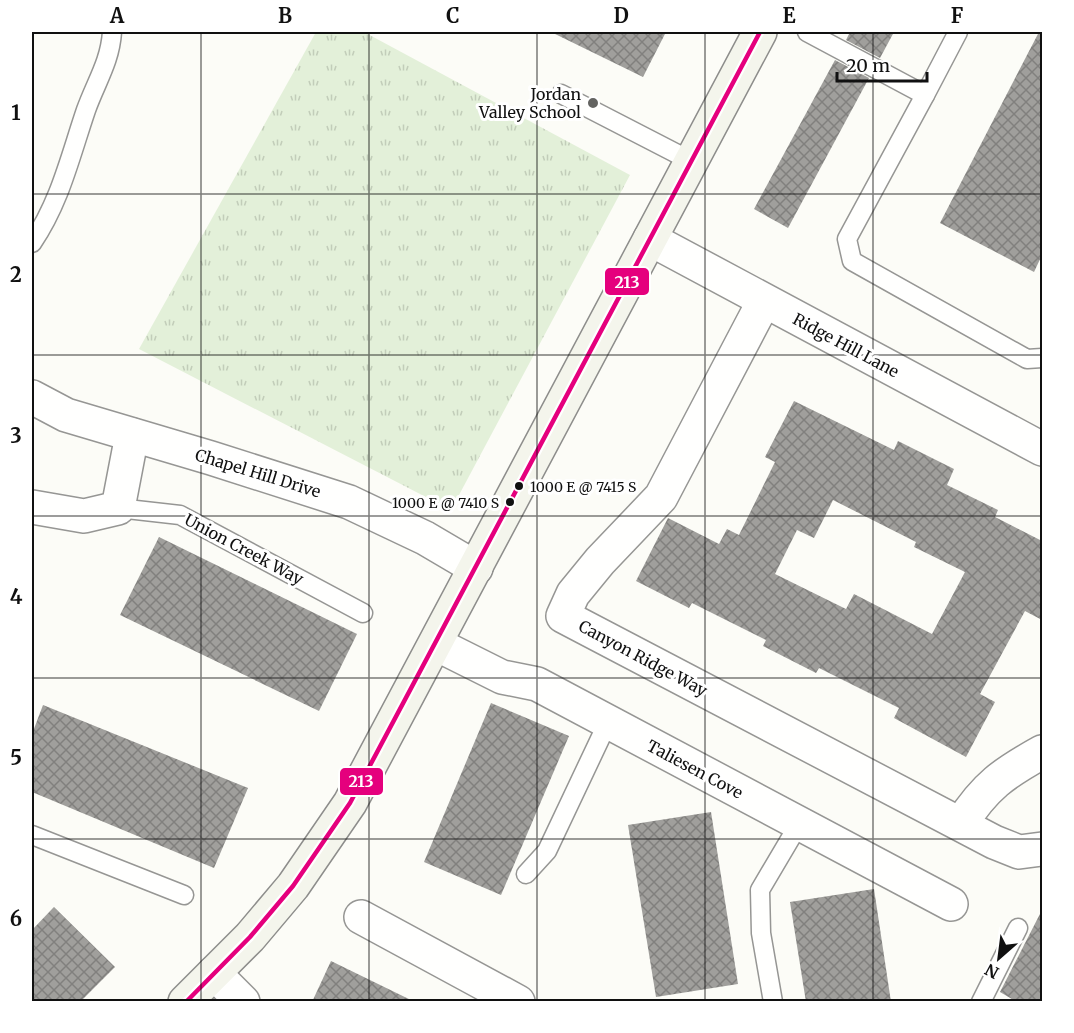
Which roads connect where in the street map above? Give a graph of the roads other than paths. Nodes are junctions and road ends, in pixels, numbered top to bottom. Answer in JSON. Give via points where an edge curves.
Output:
{"nodes":[{"id":1,"x":112,"y":32,"type":"edge"},
{"id":2,"x":760,"y":32,"type":"edge"},
{"id":3,"x":807,"y":32,"type":"edge"},
{"id":4,"x":958,"y":32,"type":"edge"},
{"id":5,"x":561,"y":94,"type":"dead end"},
{"id":6,"x":925,"y":95,"type":"junction"},
{"id":7,"x":692,"y":161,"type":"junction"},
{"id":8,"x":650,"y":239,"type":"junction"},
{"id":9,"x":32,"y":243,"type":"edge"},
{"id":10,"x":764,"y":300,"type":"junction"},
{"id":11,"x":1042,"y":358,"type":"edge"},
{"id":12,"x":32,"y":398,"type":"edge"},
{"id":13,"x":132,"y":435,"type":"junction"},
{"id":14,"x":1042,"y":449,"type":"edge"},
{"id":15,"x":32,"y":507,"type":"edge"},
{"id":16,"x":118,"y":508,"type":"junction"},
{"id":17,"x":476,"y":568,"type":"junction"},
{"id":18,"x":363,"y":613,"type":"dead end"},
{"id":19,"x":436,"y":644,"type":"junction"},
{"id":20,"x":608,"y":722,"type":"junction"},
{"id":21,"x":1042,"y":752,"type":"edge"},
{"id":22,"x":799,"y":824,"type":"junction"},
{"id":23,"x":961,"y":824,"type":"junction"},
{"id":24,"x":32,"y":835,"type":"edge"},
{"id":25,"x":1042,"y":849,"type":"edge"},
{"id":26,"x":526,"y":874,"type":"dead end"},
{"id":27,"x":184,"y":895,"type":"dead end"},
{"id":28,"x":951,"y":904,"type":"dead end"},
{"id":29,"x":361,"y":917,"type":"dead end"},
{"id":30,"x":1018,"y":928,"type":"dead end"},
{"id":31,"x":214,"y":973,"type":"junction"},
{"id":32,"x":185,"y":1002,"type":"edge"},
{"id":33,"x":243,"y":1002,"type":"edge"},
{"id":34,"x":518,"y":1002,"type":"edge"},
{"id":35,"x":773,"y":1002,"type":"edge"},
{"id":36,"x":981,"y":1002,"type":"edge"}],
"edges":[{"from":1,"to":9,"type":"lane","via":[[109,56],[63,184]]},
{"from":2,"to":7,"type":"street"},
{"from":3,"to":6,"type":"lane"},
{"from":4,"to":6,"type":"lane"},
{"from":5,"to":7,"type":"lane"},
{"from":6,"to":11,"type":"lane","via":[[847,240],[852,261],[1028,359]]},
{"from":7,"to":8,"type":"street"},
{"from":8,"to":10,"type":"street","name":"Ridge Hill Lane"},
{"from":8,"to":17,"type":"street"},
{"from":10,"to":14,"type":"street","name":"Ridge Hill Lane"},
{"from":10,"to":23,"type":"street","name":"Canyon Ridge Way","via":[[661,496],[573,594],[563,616]]},
{"from":12,"to":13,"type":"street","name":"Chapel Hill Drive","via":[[66,415]]},
{"from":13,"to":16,"type":"street"},
{"from":13,"to":17,"type":"street","name":"Chapel Hill Drive","via":[[349,502],[425,538]]},
{"from":15,"to":16,"type":"street","name":"Union Creek Way","via":[[84,516]]},
{"from":16,"to":18,"type":"lane","name":"Union Creek Way","via":[[180,515]]},
{"from":17,"to":19,"type":"street"},
{"from":19,"to":20,"type":"street","name":"Taliesen Cove","via":[[502,677],[537,684]]},
{"from":19,"to":31,"type":"street","via":[[350,803],[293,886]]},
{"from":20,"to":22,"type":"street","name":"Taliesen Cove"},
{"from":20,"to":26,"type":"lane","via":[[547,851]]},
{"from":21,"to":23,"type":"street","via":[[987,789]]},
{"from":22,"to":28,"type":"street","name":"Taliesen Cove"},
{"from":22,"to":35,"type":"lane","via":[[760,890],[761,933]]},
{"from":23,"to":25,"type":"street","name":"Canyon Ridge Way","via":[[1019,852]]},
{"from":24,"to":27,"type":"lane"},
{"from":29,"to":34,"type":"street"},
{"from":30,"to":36,"type":"lane"},
{"from":31,"to":32,"type":"street"},
{"from":31,"to":33,"type":"street"}]}
